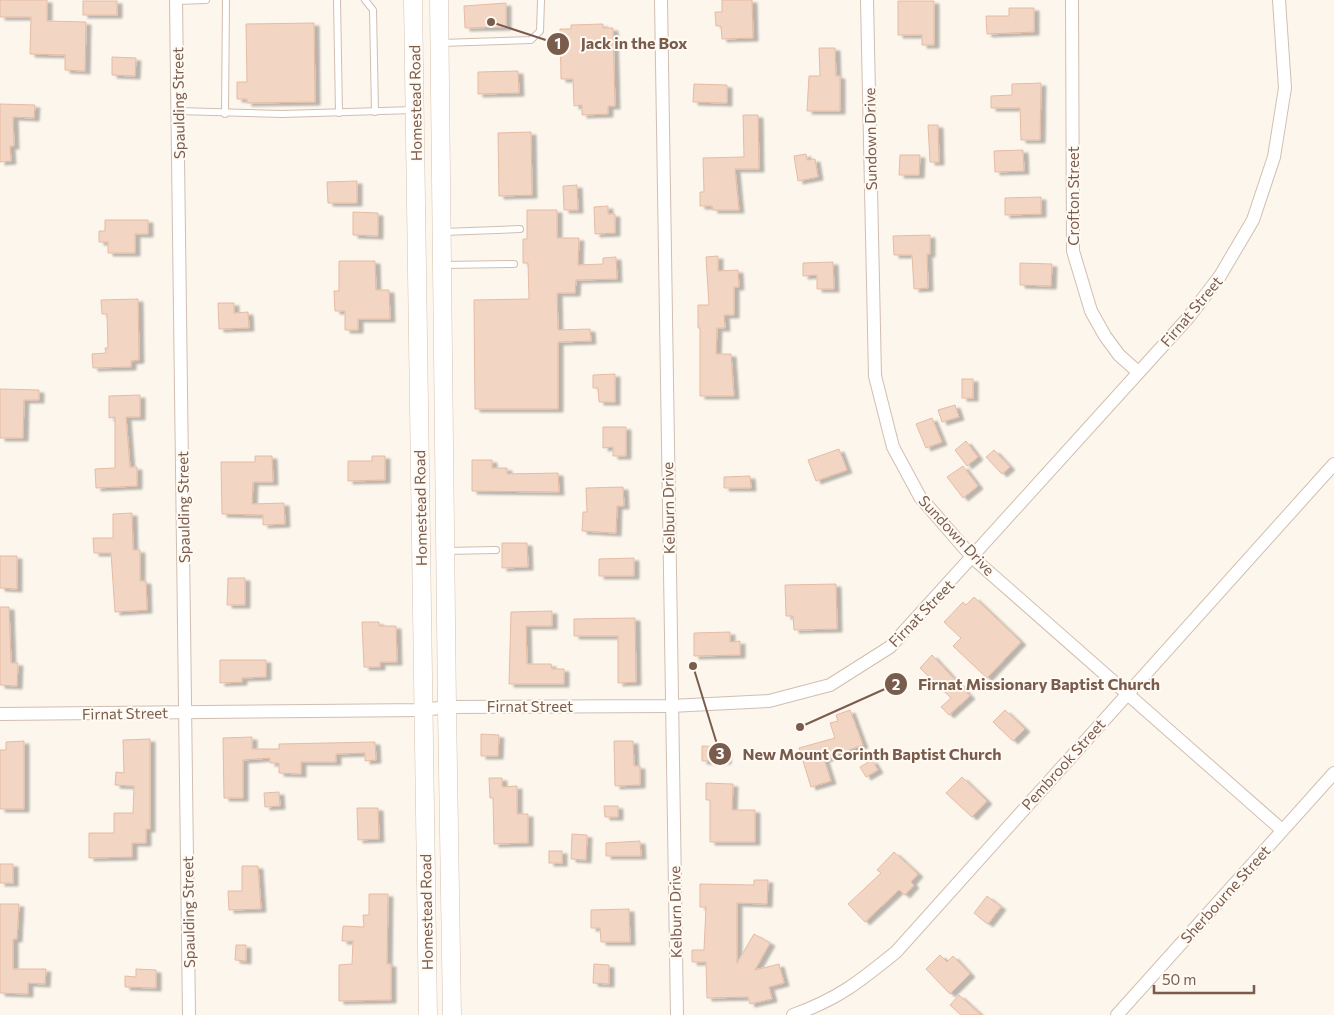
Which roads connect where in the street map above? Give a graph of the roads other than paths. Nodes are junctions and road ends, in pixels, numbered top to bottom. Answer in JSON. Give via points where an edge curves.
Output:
{"nodes":[{"id":1,"x":176,"y":0,"type":"edge"},
{"id":2,"x":206,"y":0,"type":"edge"},
{"id":3,"x":226,"y":0,"type":"edge"},
{"id":4,"x":337,"y":0,"type":"edge"},
{"id":5,"x":365,"y":0,"type":"edge"},
{"id":6,"x":413,"y":0,"type":"edge"},
{"id":7,"x":439,"y":0,"type":"edge"},
{"id":8,"x":540,"y":0,"type":"edge"},
{"id":9,"x":661,"y":0,"type":"edge"},
{"id":10,"x":867,"y":0,"type":"edge"},
{"id":11,"x":1072,"y":0,"type":"edge"},
{"id":12,"x":1279,"y":0,"type":"edge"},
{"id":13,"x":439,"y":43,"type":"junction"},
{"id":14,"x":415,"y":110,"type":"junction"},
{"id":15,"x":178,"y":111,"type":"junction"},
{"id":16,"x":375,"y":112,"type":"junction"},
{"id":17,"x":339,"y":113,"type":"junction"},
{"id":18,"x":225,"y":114,"type":"junction"},
{"id":19,"x":415,"y":150,"type":"junction"},
{"id":20,"x":441,"y":152,"type":"junction"},
{"id":21,"x":520,"y":229,"type":"dead end"},
{"id":22,"x":442,"y":232,"type":"junction"},
{"id":23,"x":514,"y":264,"type":"dead end"},
{"id":24,"x":442,"y":265,"type":"junction"},
{"id":25,"x":443,"y":349,"type":"junction"},
{"id":26,"x":418,"y":352,"type":"junction"},
{"id":27,"x":1138,"y":372,"type":"junction"},
{"id":28,"x":1334,"y":464,"type":"edge"},
{"id":29,"x":496,"y":550,"type":"dead end"},
{"id":30,"x":445,"y":551,"type":"junction"},
{"id":31,"x":973,"y":558,"type":"junction"},
{"id":32,"x":1127,"y":693,"type":"junction"},
{"id":33,"x":671,"y":706,"type":"junction"},
{"id":34,"x":446,"y":707,"type":"junction"},
{"id":35,"x":423,"y":710,"type":"junction"},
{"id":36,"x":186,"y":712,"type":"junction"},
{"id":37,"x":0,"y":714,"type":"edge"},
{"id":38,"x":1334,"y":773,"type":"edge"},
{"id":39,"x":1282,"y":830,"type":"junction"},
{"id":40,"x":451,"y":931,"type":"junction"},
{"id":41,"x":427,"y":932,"type":"junction"},
{"id":42,"x":189,"y":1015,"type":"edge"},
{"id":43,"x":428,"y":1015,"type":"edge"},
{"id":44,"x":452,"y":1015,"type":"edge"},
{"id":45,"x":677,"y":1015,"type":"edge"},
{"id":46,"x":793,"y":1015,"type":"edge"},
{"id":47,"x":1117,"y":1015,"type":"edge"}],
"edges":[{"from":1,"to":2,"type":"lane"},
{"from":1,"to":15,"type":"street","name":"Spaulding Street"},
{"from":3,"to":18,"type":"lane"},
{"from":4,"to":17,"type":"lane"},
{"from":5,"to":16,"type":"lane","via":[[373,10]]},
{"from":6,"to":14,"type":"main road","name":"Homestead Road"},
{"from":7,"to":13,"type":"main road","name":"Homestead Road"},
{"from":8,"to":13,"type":"lane","via":[[540,31],[531,40]]},
{"from":9,"to":33,"type":"street","name":"Kelburn Drive"},
{"from":10,"to":31,"type":"street","name":"Sundown Drive","via":[[875,376],[893,447],[920,497]]},
{"from":11,"to":27,"type":"street","name":"Crofton Street","via":[[1073,252],[1091,311],[1119,355]]},
{"from":12,"to":27,"type":"street","name":"Firnat Street","via":[[1285,88],[1274,157],[1253,220],[1215,283]]},
{"from":13,"to":20,"type":"main road","name":"Homestead Road"},
{"from":14,"to":16,"type":"lane"},
{"from":14,"to":19,"type":"main road","name":"Homestead Road"},
{"from":15,"to":18,"type":"lane"},
{"from":15,"to":36,"type":"street","name":"Spaulding Street"},
{"from":16,"to":17,"type":"lane"},
{"from":17,"to":18,"type":"lane"},
{"from":19,"to":20,"type":"main road"},
{"from":19,"to":26,"type":"main road","name":"Homestead Road"},
{"from":20,"to":22,"type":"main road","name":"Homestead Road"},
{"from":21,"to":22,"type":"lane"},
{"from":22,"to":24,"type":"main road","name":"Homestead Road"},
{"from":23,"to":24,"type":"lane"},
{"from":24,"to":25,"type":"main road","name":"Homestead Road"},
{"from":25,"to":26,"type":"main road"},
{"from":25,"to":30,"type":"main road","name":"Homestead Road"},
{"from":26,"to":35,"type":"main road","name":"Homestead Road"},
{"from":27,"to":31,"type":"street","name":"Firnat Street"},
{"from":28,"to":32,"type":"street","name":"Pembrook Street"},
{"from":29,"to":30,"type":"lane"},
{"from":30,"to":34,"type":"main road","name":"Homestead Road"},
{"from":31,"to":32,"type":"street","name":"Sundown Drive"},
{"from":31,"to":33,"type":"street","name":"Firnat Street","via":[[890,647],[830,685],[769,701]]},
{"from":32,"to":39,"type":"street","name":"Sundown Drive"},
{"from":32,"to":46,"type":"street","name":"Pembrook Street","via":[[896,952],[854,987],[819,1006]]},
{"from":33,"to":34,"type":"street","name":"Firnat Street"},
{"from":33,"to":45,"type":"street","name":"Kelburn Drive"},
{"from":34,"to":35,"type":"street","name":"Firnat Street"},
{"from":34,"to":40,"type":"main road","name":"Homestead Road"},
{"from":35,"to":36,"type":"street","name":"Firnat Street"},
{"from":35,"to":41,"type":"main road","name":"Homestead Road"},
{"from":36,"to":37,"type":"street","name":"Firnat Street"},
{"from":36,"to":42,"type":"street","name":"Spaulding Street"},
{"from":38,"to":39,"type":"street","name":"Sherbourne Street"},
{"from":39,"to":47,"type":"street","name":"Sherbourne Street"},
{"from":40,"to":41,"type":"main road"},
{"from":40,"to":44,"type":"main road","name":"Homestead Road"},
{"from":41,"to":43,"type":"main road","name":"Homestead Road"}]}
